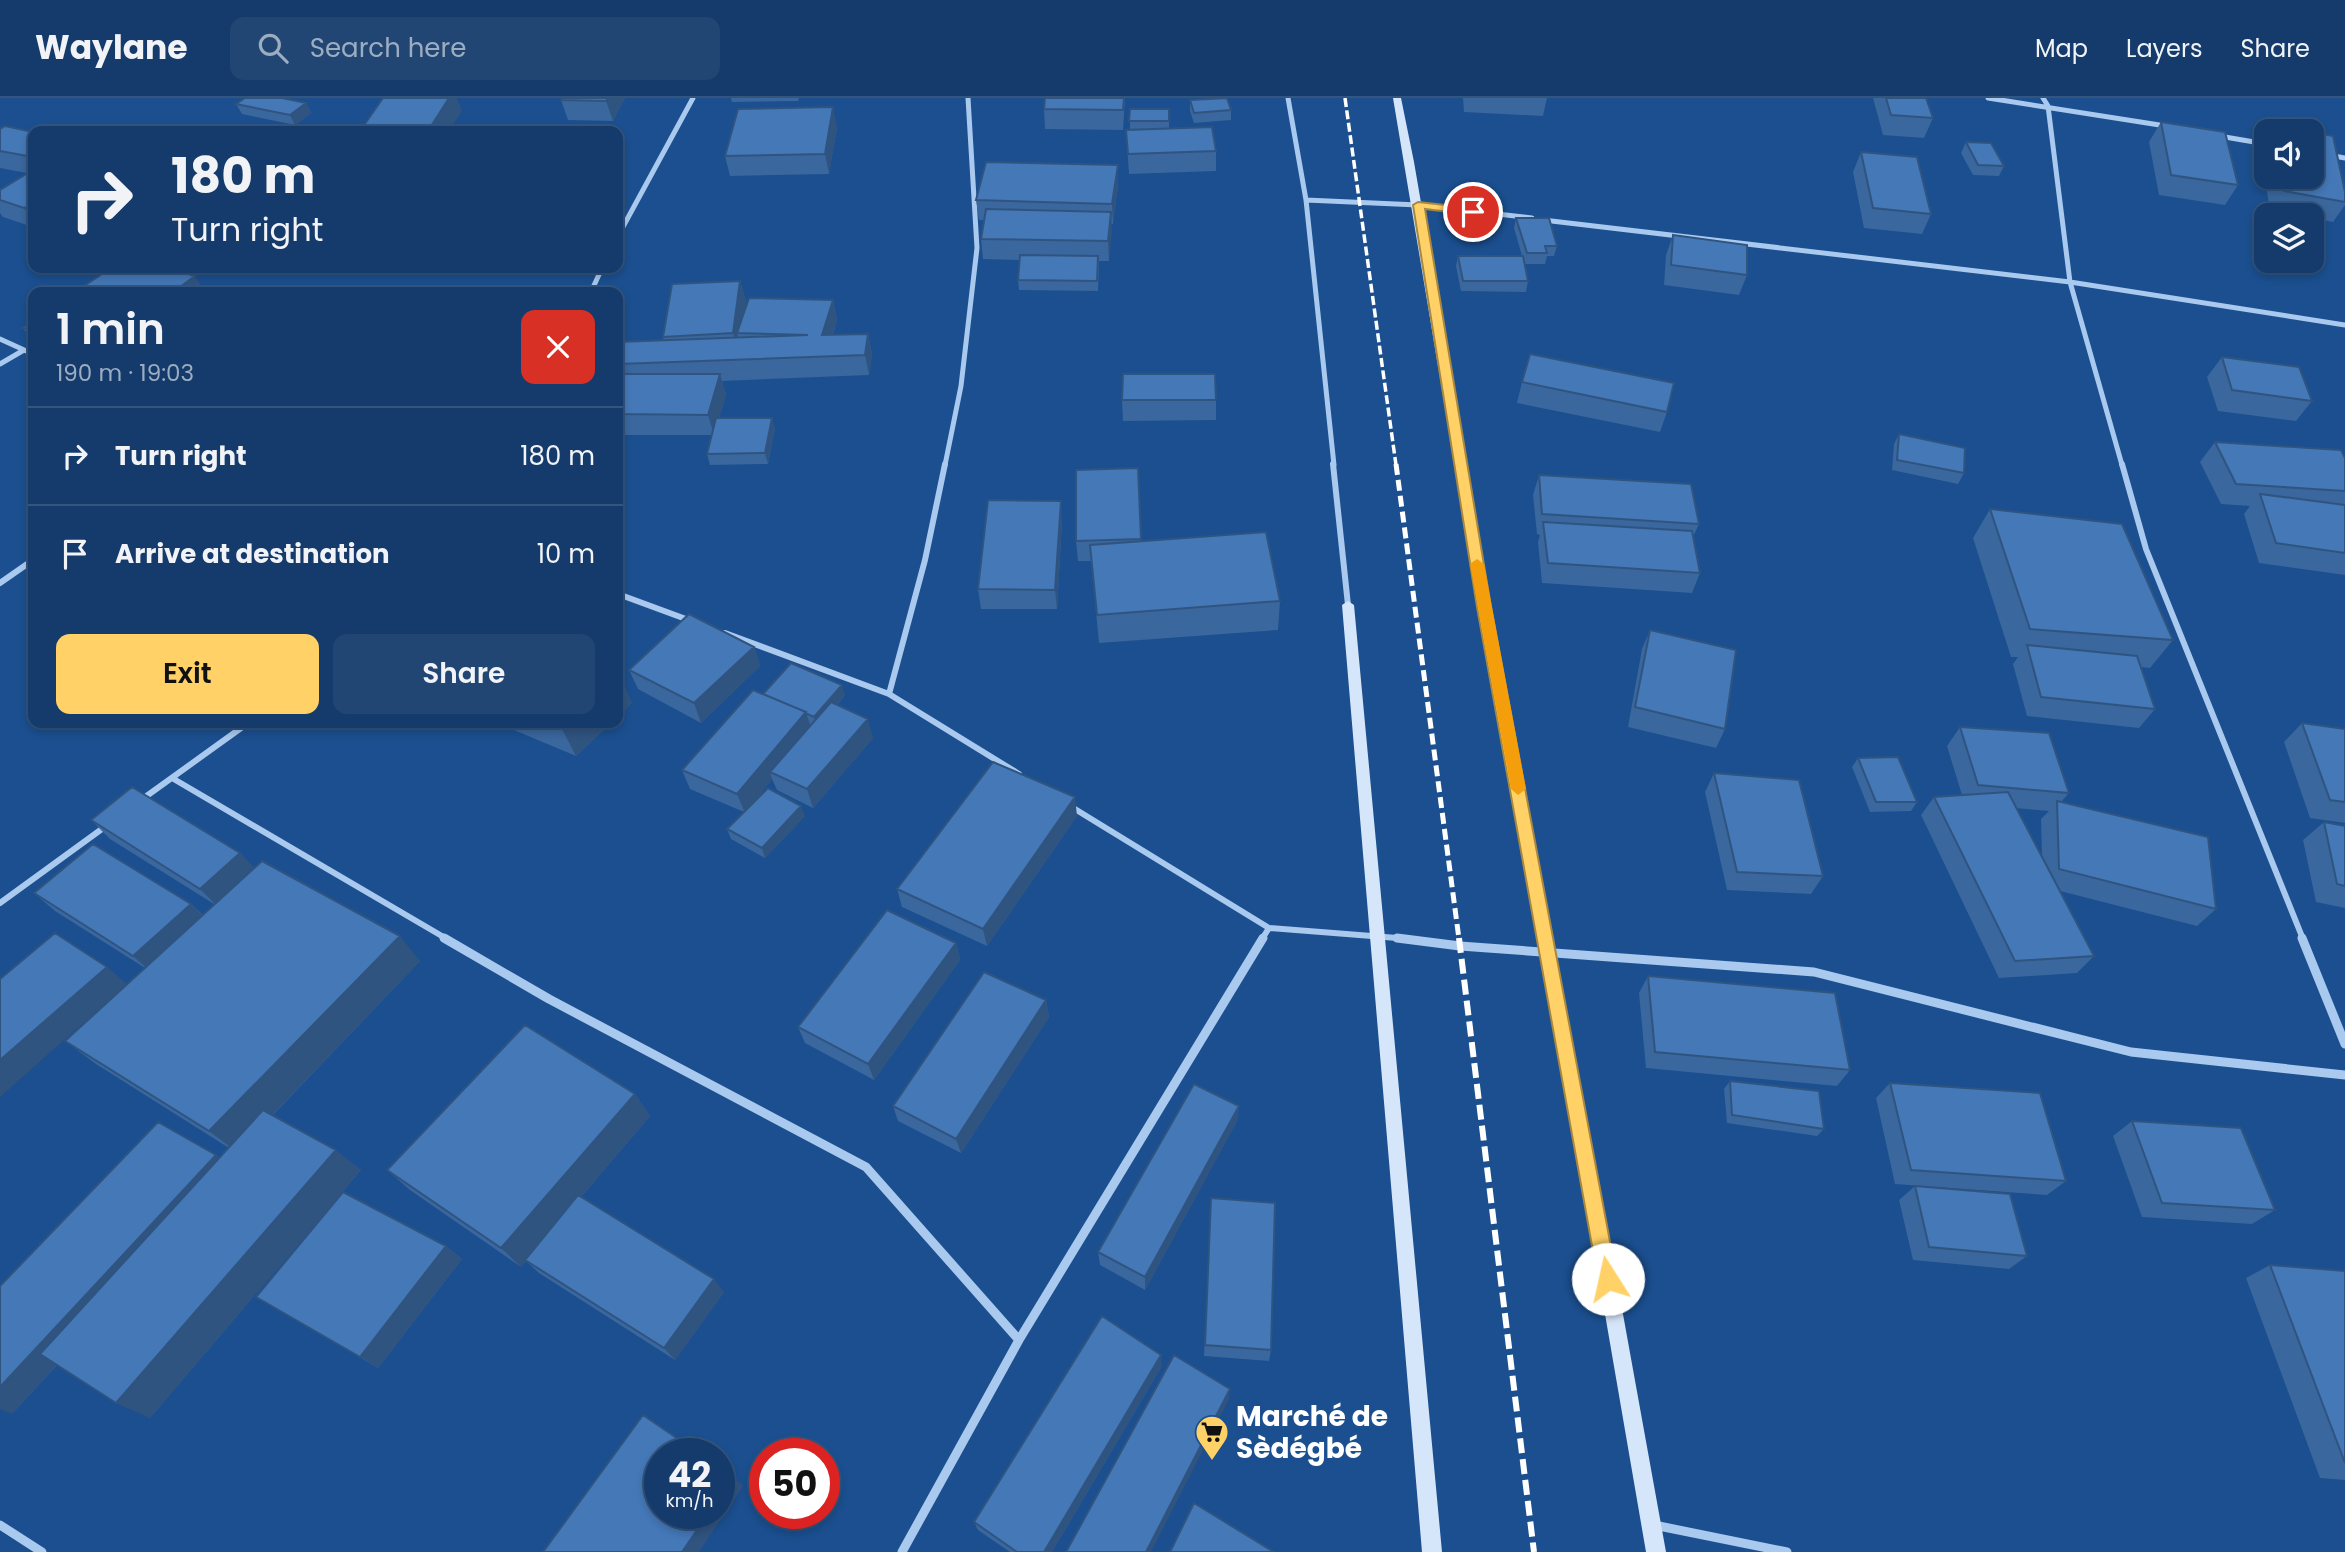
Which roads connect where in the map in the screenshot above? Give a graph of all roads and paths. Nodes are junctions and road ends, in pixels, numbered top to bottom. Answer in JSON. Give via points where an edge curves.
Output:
{"nodes":[{"id":1,"x":693,"y":98,"type":"edge"},
{"id":2,"x":968,"y":98,"type":"edge"},
{"id":3,"x":1288,"y":98,"type":"edge"},
{"id":4,"x":1397,"y":98,"type":"edge"},
{"id":5,"x":1988,"y":98,"type":"edge"},
{"id":6,"x":2043,"y":98,"type":"edge"},
{"id":7,"x":2048,"y":106,"type":"junction"},
{"id":8,"x":2171,"y":127,"type":"edge"},
{"id":9,"x":2212,"y":134,"type":"edge"},
{"id":10,"x":2254,"y":142,"type":"edge"},
{"id":11,"x":2324,"y":154,"type":"edge"},
{"id":12,"x":2345,"y":158,"type":"edge"},
{"id":13,"x":1306,"y":200,"type":"junction"},
{"id":14,"x":1418,"y":205,"type":"junction"},
{"id":15,"x":623,"y":227,"type":"edge"},
{"id":16,"x":2070,"y":282,"type":"junction"},
{"id":17,"x":2345,"y":325,"type":"edge"},
{"id":18,"x":0,"y":339,"type":"edge"},
{"id":19,"x":24,"y":350,"type":"junction"},
{"id":20,"x":28,"y":352,"type":"edge"},
{"id":21,"x":0,"y":364,"type":"edge"},
{"id":22,"x":28,"y":563,"type":"edge"},
{"id":23,"x":0,"y":583,"type":"edge"},
{"id":24,"x":623,"y":596,"type":"edge"},
{"id":25,"x":1348,"y":605,"type":"joint"},
{"id":26,"x":708,"y":627,"type":"edge"},
{"id":27,"x":721,"y":632,"type":"edge"},
{"id":28,"x":889,"y":694,"type":"junction"},
{"id":29,"x":241,"y":728,"type":"edge"},
{"id":30,"x":172,"y":778,"type":"junction"},
{"id":31,"x":1032,"y":782,"type":"edge"},
{"id":32,"x":1067,"y":804,"type":"edge"},
{"id":33,"x":129,"y":809,"type":"edge"},
{"id":34,"x":118,"y":817,"type":"edge"},
{"id":35,"x":0,"y":903,"type":"edge"},
{"id":36,"x":1269,"y":928,"type":"junction"},
{"id":37,"x":1376,"y":935,"type":"junction"},
{"id":38,"x":1549,"y":953,"type":"junction"},
{"id":39,"x":2345,"y":1044,"type":"edge"},
{"id":40,"x":2345,"y":1075,"type":"edge"},
{"id":41,"x":1019,"y":1340,"type":"junction"},
{"id":42,"x":1651,"y":1524,"type":"junction"},
{"id":43,"x":0,"y":1525,"type":"edge"},
{"id":44,"x":42,"y":1552,"type":"edge"},
{"id":45,"x":902,"y":1552,"type":"edge"},
{"id":46,"x":1432,"y":1552,"type":"edge"},
{"id":47,"x":1656,"y":1552,"type":"edge"},
{"id":48,"x":1787,"y":1552,"type":"edge"}],
"edges":[{"from":1,"to":15,"type":"street"},
{"from":2,"to":28,"type":"street","via":[[977,248],[961,386],[925,560]]},
{"from":3,"to":13,"type":"street"},
{"from":4,"to":14,"type":"main road"},
{"from":5,"to":7,"type":"street"},
{"from":6,"to":7,"type":"street"},
{"from":7,"to":8,"type":"street"},
{"from":7,"to":16,"type":"street"},
{"from":9,"to":10,"type":"street"},
{"from":11,"to":12,"type":"street"},
{"from":13,"to":14,"type":"street"},
{"from":13,"to":25,"type":"street"},
{"from":14,"to":16,"type":"street"},
{"from":14,"to":38,"type":"main road","via":[[1484,607]]},
{"from":16,"to":17,"type":"street"},
{"from":16,"to":39,"type":"street","via":[[2146,550]]},
{"from":18,"to":19,"type":"street"},
{"from":19,"to":20,"type":"street"},
{"from":19,"to":21,"type":"street"},
{"from":22,"to":23,"type":"street"},
{"from":24,"to":26,"type":"street"},
{"from":25,"to":37,"type":"main road"},
{"from":27,"to":28,"type":"street"},
{"from":28,"to":31,"type":"street"},
{"from":29,"to":30,"type":"street"},
{"from":30,"to":33,"type":"street"},
{"from":30,"to":41,"type":"street","via":[[549,999],[866,1167]]},
{"from":32,"to":36,"type":"street"},
{"from":34,"to":35,"type":"street"},
{"from":36,"to":37,"type":"street"},
{"from":36,"to":41,"type":"street"},
{"from":37,"to":38,"type":"street"},
{"from":37,"to":46,"type":"main road"},
{"from":38,"to":40,"type":"street","via":[[1814,972],[2131,1052]]},
{"from":38,"to":42,"type":"main road"},
{"from":41,"to":45,"type":"street"},
{"from":42,"to":47,"type":"main road"},
{"from":42,"to":48,"type":"street"},
{"from":43,"to":44,"type":"street"}]}
